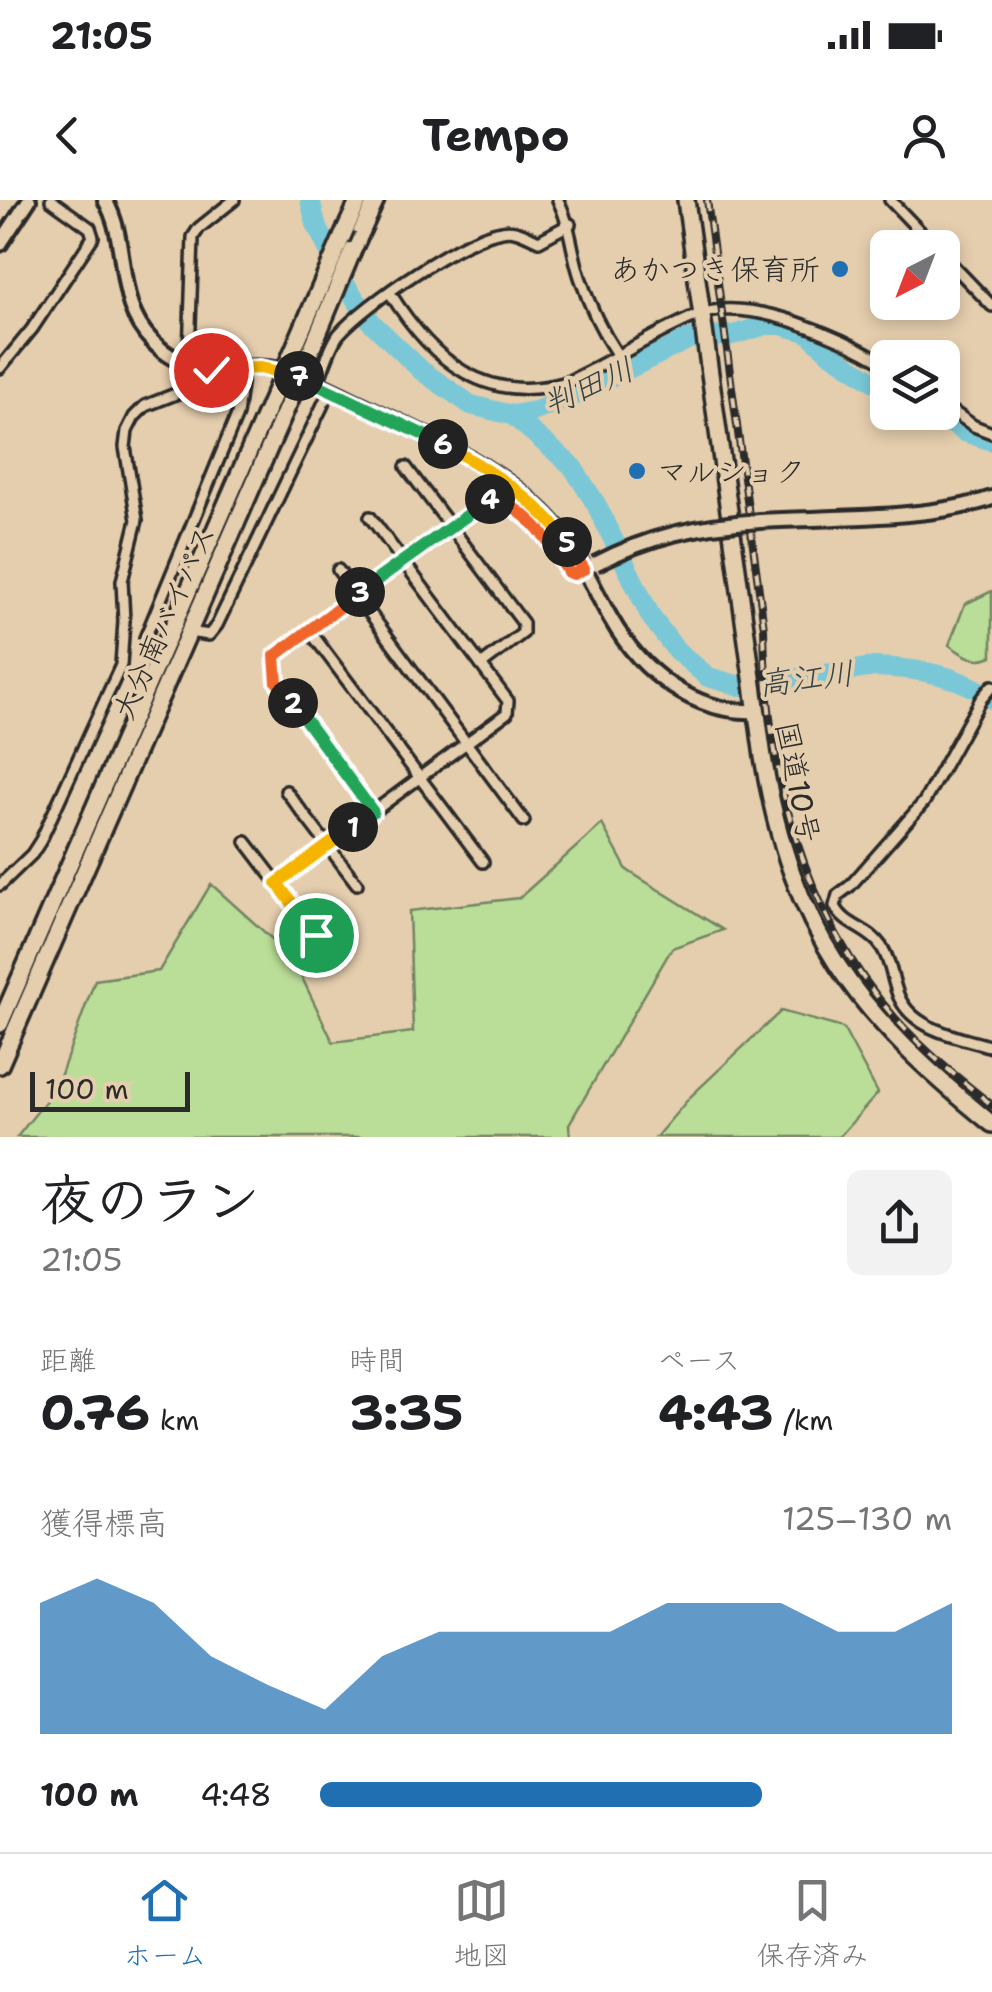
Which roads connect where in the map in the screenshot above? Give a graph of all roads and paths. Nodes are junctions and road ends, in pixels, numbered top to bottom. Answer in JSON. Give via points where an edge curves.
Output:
{"nodes":[{"id":1,"x":29,"y":200,"type":"edge"},
{"id":2,"x":50,"y":200,"type":"edge"},
{"id":3,"x":105,"y":200,"type":"edge"},
{"id":4,"x":234,"y":200,"type":"edge"},
{"id":5,"x":358,"y":200,"type":"edge"},
{"id":6,"x":376,"y":200,"type":"edge"},
{"id":7,"x":558,"y":200,"type":"edge"},
{"id":8,"x":686,"y":200,"type":"edge"},
{"id":9,"x":890,"y":200,"type":"edge"},
{"id":10,"x":570,"y":224,"type":"junction"},
{"id":11,"x":919,"y":230,"type":"edge"},
{"id":12,"x":0,"y":244,"type":"edge"},
{"id":13,"x":960,"y":273,"type":"edge"},
{"id":14,"x":388,"y":294,"type":"junction"},
{"id":15,"x":992,"y":306,"type":"edge"},
{"id":16,"x":702,"y":316,"type":"junction"},
{"id":17,"x":4,"y":355,"type":"edge"},
{"id":18,"x":618,"y":356,"type":"junction"},
{"id":19,"x":870,"y":356,"type":"edge"},
{"id":20,"x":191,"y":367,"type":"junction"},
{"id":21,"x":0,"y":368,"type":"edge"},
{"id":22,"x":243,"y":369,"type":"junction"},
{"id":23,"x":324,"y":387,"type":"junction"},
{"id":24,"x":286,"y":388,"type":"junction"},
{"id":25,"x":960,"y":416,"type":"edge"},
{"id":26,"x":992,"y":433,"type":"edge"},
{"id":27,"x":406,"y":467,"type":"dead end"},
{"id":28,"x":992,"y":498,"type":"edge"},
{"id":29,"x":370,"y":518,"type":"dead end"},
{"id":30,"x":450,"y":525,"type":"junction"},
{"id":31,"x":402,"y":561,"type":"junction"},
{"id":32,"x":589,"y":566,"type":"junction"},
{"id":33,"x":338,"y":570,"type":"dead end"},
{"id":34,"x":357,"y":595,"type":"junction"},
{"id":35,"x":309,"y":630,"type":"junction"},
{"id":36,"x":189,"y":632,"type":"junction"},
{"id":37,"x":161,"y":656,"type":"junction"},
{"id":38,"x":481,"y":665,"type":"junction"},
{"id":39,"x":992,"y":686,"type":"edge"},
{"id":40,"x":756,"y":704,"type":"junction"},
{"id":41,"x":466,"y":743,"type":"junction"},
{"id":42,"x":420,"y":778,"type":"junction"},
{"id":43,"x":286,"y":791,"type":"dead end"},
{"id":44,"x":373,"y":812,"type":"junction"},
{"id":45,"x":524,"y":821,"type":"dead end"},
{"id":46,"x":246,"y":842,"type":"dead end"},
{"id":47,"x":328,"y":846,"type":"junction"},
{"id":48,"x":484,"y":862,"type":"dead end"},
{"id":49,"x":277,"y":883,"type":"junction"},
{"id":50,"x":357,"y":884,"type":"dead end"},
{"id":51,"x":0,"y":886,"type":"edge"},
{"id":52,"x":316,"y":935,"type":"dead end"},
{"id":53,"x":0,"y":1024,"type":"edge"},
{"id":54,"x":992,"y":1047,"type":"edge"},
{"id":55,"x":0,"y":1065,"type":"edge"},
{"id":56,"x":992,"y":1124,"type":"edge"}],
"edges":[{"from":1,"to":12,"type":"street"},
{"from":2,"to":17,"type":"street","via":[[94,237],[32,329]]},
{"from":3,"to":20,"type":"street","via":[[136,319],[152,341]]},
{"from":4,"to":20,"type":"street","via":[[192,238]]},
{"from":5,"to":24,"type":"highway","name":"大分南バイパス","bridge":true},
{"from":6,"to":24,"type":"highway","name":"大分南バイパス","bridge":true},
{"from":7,"to":10,"type":"street"},
{"from":8,"to":16,"type":"highway","name":"国道10号"},
{"from":9,"to":11,"type":"street"},
{"from":10,"to":14,"type":"street","via":[[538,241],[509,230],[488,236]]},
{"from":10,"to":18,"type":"street","via":[[580,277]]},
{"from":13,"to":15,"type":"street"},
{"from":14,"to":18,"type":"street","via":[[426,339],[493,387],[548,388]]},
{"from":14,"to":23,"type":"street","via":[[335,341]]},
{"from":16,"to":18,"type":"street"},
{"from":16,"to":19,"type":"street","via":[[741,312],[815,327]]},
{"from":16,"to":40,"type":"highway","name":"国道10号"},
{"from":17,"to":21,"type":"street"},
{"from":20,"to":22,"type":"street"},
{"from":20,"to":51,"type":"street","via":[[183,390],[145,406],[127,431],[137,511],[122,581],[121,665],[41,840]]},
{"from":22,"to":23,"type":"street","via":[[280,370]]},
{"from":22,"to":37,"type":"street","via":[[237,415],[145,638],[146,648]]},
{"from":23,"to":32,"type":"street","via":[[490,473],[555,526]]},
{"from":23,"to":36,"type":"street","via":[[218,625],[209,635]]},
{"from":24,"to":36,"type":"highway","name":"大分南バイパス"},
{"from":24,"to":37,"type":"highway","name":"大分南バイパス"},
{"from":25,"to":26,"type":"street"},
{"from":27,"to":30,"type":"street"},
{"from":28,"to":32,"type":"street","bridge":true,"via":[[934,510],[702,525]]},
{"from":29,"to":31,"type":"street"},
{"from":30,"to":31,"type":"street"},
{"from":30,"to":32,"type":"street","via":[[482,502],[498,500],[544,534],[570,573]]},
{"from":30,"to":38,"type":"street","via":[[525,628]]},
{"from":31,"to":34,"type":"street"},
{"from":31,"to":38,"type":"street"},
{"from":32,"to":40,"type":"street","via":[[627,644],[678,692],[718,709]]},
{"from":33,"to":34,"type":"street"},
{"from":34,"to":35,"type":"street"},
{"from":34,"to":41,"type":"street"},
{"from":35,"to":42,"type":"street"},
{"from":35,"to":44,"type":"street","via":[[275,656],[277,682]]},
{"from":36,"to":55,"type":"highway","name":"大分南バイパス"},
{"from":37,"to":53,"type":"highway","name":"大分南バイパス"},
{"from":38,"to":41,"type":"street","via":[[507,713]]},
{"from":39,"to":54,"type":"street","via":[[918,811],[835,902],[839,915],[881,945],[899,997],[916,1019]]},
{"from":40,"to":56,"type":"highway","name":"国道10号","via":[[781,849],[820,937],[887,1030]]},
{"from":41,"to":42,"type":"street"},
{"from":41,"to":45,"type":"street"},
{"from":42,"to":44,"type":"street"},
{"from":42,"to":48,"type":"street"},
{"from":43,"to":47,"type":"street"},
{"from":44,"to":47,"type":"street"},
{"from":46,"to":49,"type":"street"},
{"from":47,"to":49,"type":"street"},
{"from":47,"to":50,"type":"street"},
{"from":49,"to":52,"type":"street"}]}
